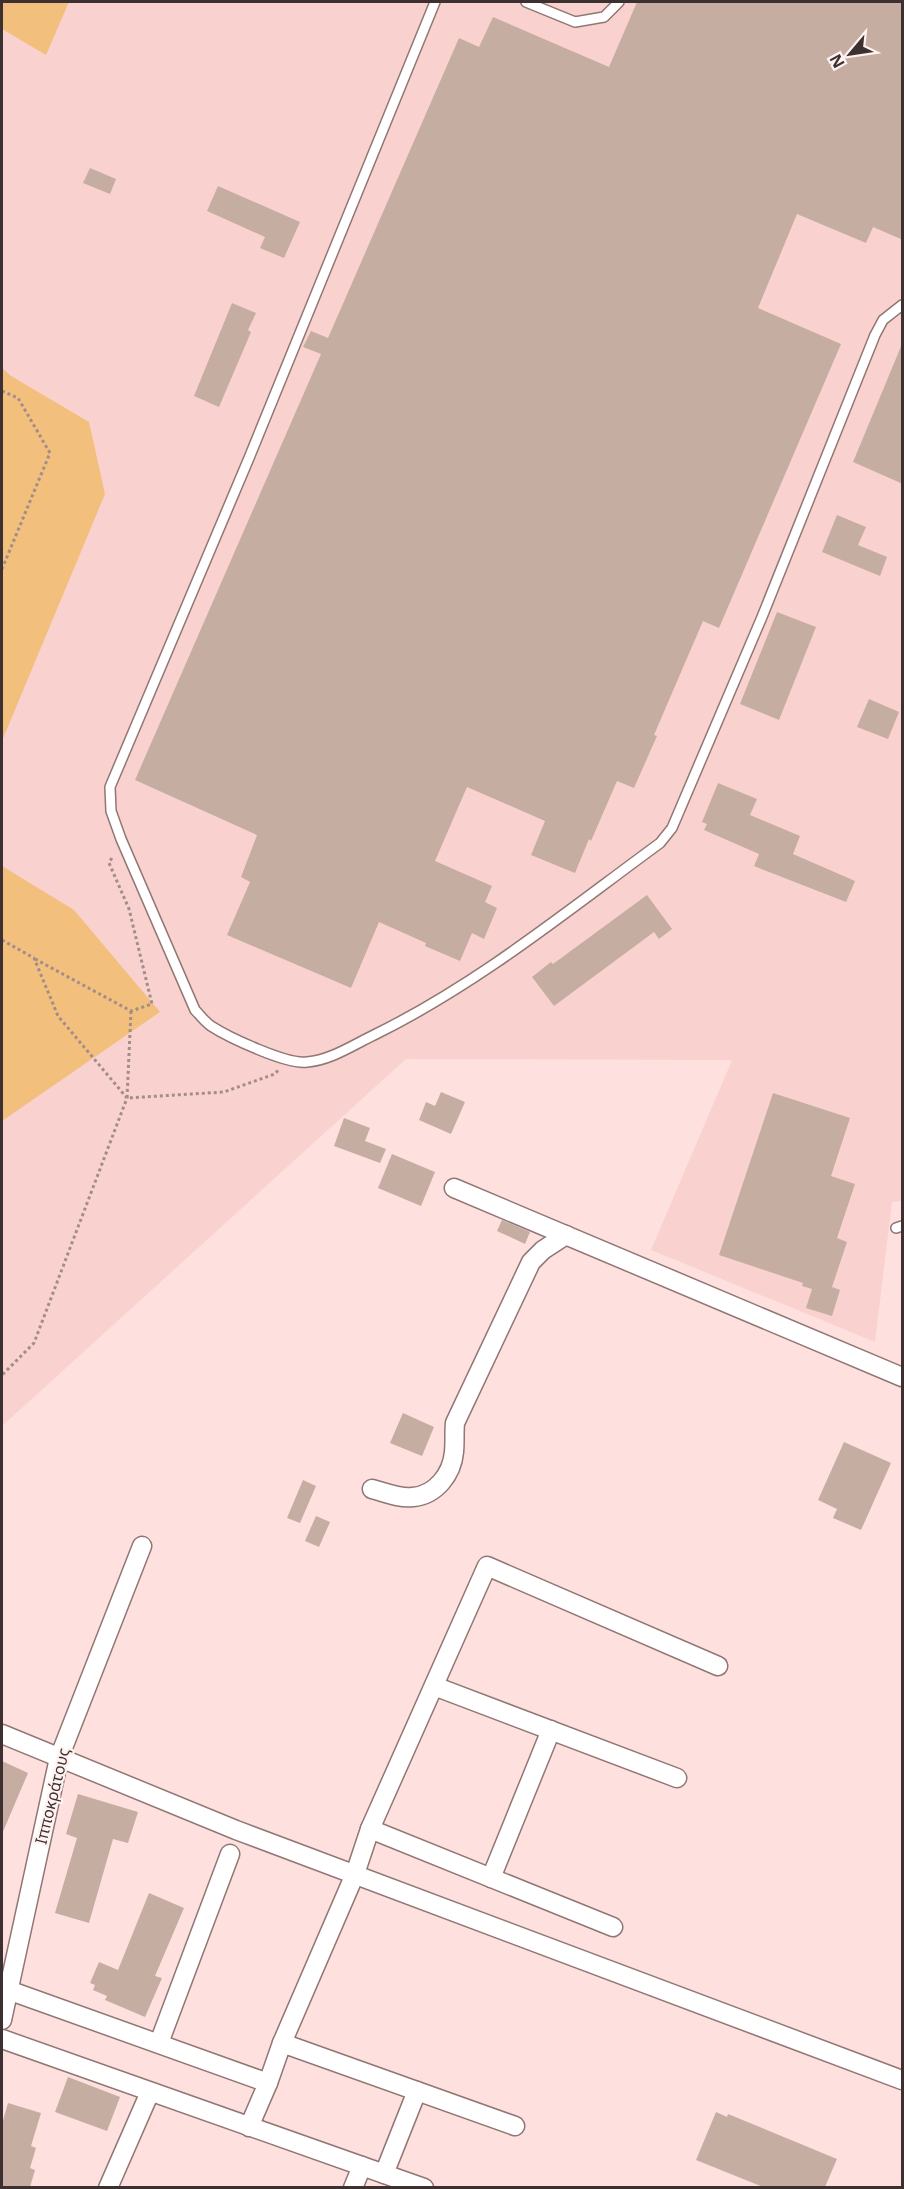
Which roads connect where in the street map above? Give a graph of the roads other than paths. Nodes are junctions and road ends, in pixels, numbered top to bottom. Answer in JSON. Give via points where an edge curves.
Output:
{"nodes":[{"id":1,"x":435,"y":2,"type":"edge"},
{"id":2,"x":526,"y":2,"type":"edge"},
{"id":3,"x":620,"y":2,"type":"edge"},
{"id":4,"x":903,"y":305,"type":"edge"},
{"id":5,"x":454,"y":1188,"type":"dead end"},
{"id":6,"x":566,"y":1235,"type":"junction"},
{"id":7,"x":903,"y":1377,"type":"edge"},
{"id":8,"x":372,"y":1489,"type":"dead end"},
{"id":9,"x":142,"y":1546,"type":"dead end"},
{"id":10,"x":718,"y":1666,"type":"dead end"},
{"id":11,"x":434,"y":1686,"type":"junction"},
{"id":12,"x":551,"y":1730,"type":"junction"},
{"id":13,"x":2,"y":1734,"type":"edge"},
{"id":14,"x":59,"y":1758,"type":"junction"},
{"id":15,"x":677,"y":1778,"type":"dead end"},
{"id":16,"x":370,"y":1829,"type":"junction"},
{"id":17,"x":230,"y":1854,"type":"dead end"},
{"id":18,"x":355,"y":1874,"type":"junction"},
{"id":19,"x":491,"y":1878,"type":"junction"},
{"id":20,"x":613,"y":1927,"type":"dead end"},
{"id":21,"x":8,"y":1990,"type":"junction"},
{"id":22,"x":2,"y":2019,"type":"edge"},
{"id":23,"x":2,"y":2039,"type":"edge"},
{"id":24,"x":159,"y":2043,"type":"junction"},
{"id":25,"x":282,"y":2043,"type":"junction"},
{"id":26,"x":903,"y":2080,"type":"edge"},
{"id":27,"x":268,"y":2083,"type":"junction"},
{"id":28,"x":417,"y":2091,"type":"junction"},
{"id":29,"x":150,"y":2092,"type":"junction"},
{"id":30,"x":515,"y":2126,"type":"dead end"},
{"id":31,"x":249,"y":2127,"type":"junction"},
{"id":32,"x":362,"y":2166,"type":"junction"},
{"id":33,"x":384,"y":2174,"type":"junction"},
{"id":34,"x":108,"y":2187,"type":"edge"},
{"id":35,"x":353,"y":2187,"type":"edge"},
{"id":36,"x":424,"y":2187,"type":"edge"}],
"edges":[{"from":1,"to":4,"type":"lane","via":[[110,787],[111,811],[121,839],[195,1010],[208,1024],[288,1060],[305,1063],[324,1059],[414,1016],[483,973],[660,843],[672,828],[762,617],[875,335],[883,320]]},
{"from":2,"to":3,"type":"lane","via":[[576,22],[604,18]]},
{"from":5,"to":6,"type":"street"},
{"from":6,"to":7,"type":"street"},
{"from":6,"to":8,"type":"street","via":[[531,1262],[455,1424],[454,1453],[442,1482],[430,1492],[412,1498]]},
{"from":9,"to":14,"type":"street","name":"Ιπποκράτους"},
{"from":10,"to":11,"type":"street","via":[[487,1566]]},
{"from":11,"to":12,"type":"street"},
{"from":11,"to":16,"type":"street"},
{"from":12,"to":15,"type":"street"},
{"from":12,"to":19,"type":"street"},
{"from":13,"to":14,"type":"street"},
{"from":14,"to":18,"type":"street"},
{"from":14,"to":21,"type":"street","name":"Ιπποκράτους"},
{"from":16,"to":18,"type":"street"},
{"from":16,"to":19,"type":"street"},
{"from":17,"to":24,"type":"street"},
{"from":18,"to":25,"type":"street"},
{"from":18,"to":26,"type":"street"},
{"from":19,"to":20,"type":"street"},
{"from":21,"to":22,"type":"street","name":"Ιπποκράτους"},
{"from":21,"to":24,"type":"street"},
{"from":23,"to":29,"type":"street"},
{"from":24,"to":27,"type":"street"},
{"from":25,"to":27,"type":"street"},
{"from":25,"to":28,"type":"street"},
{"from":27,"to":31,"type":"street"},
{"from":28,"to":30,"type":"street"},
{"from":28,"to":33,"type":"street"},
{"from":29,"to":31,"type":"street"},
{"from":29,"to":34,"type":"street"},
{"from":31,"to":32,"type":"street"},
{"from":32,"to":33,"type":"street"},
{"from":32,"to":35,"type":"street"},
{"from":33,"to":36,"type":"street"}]}
